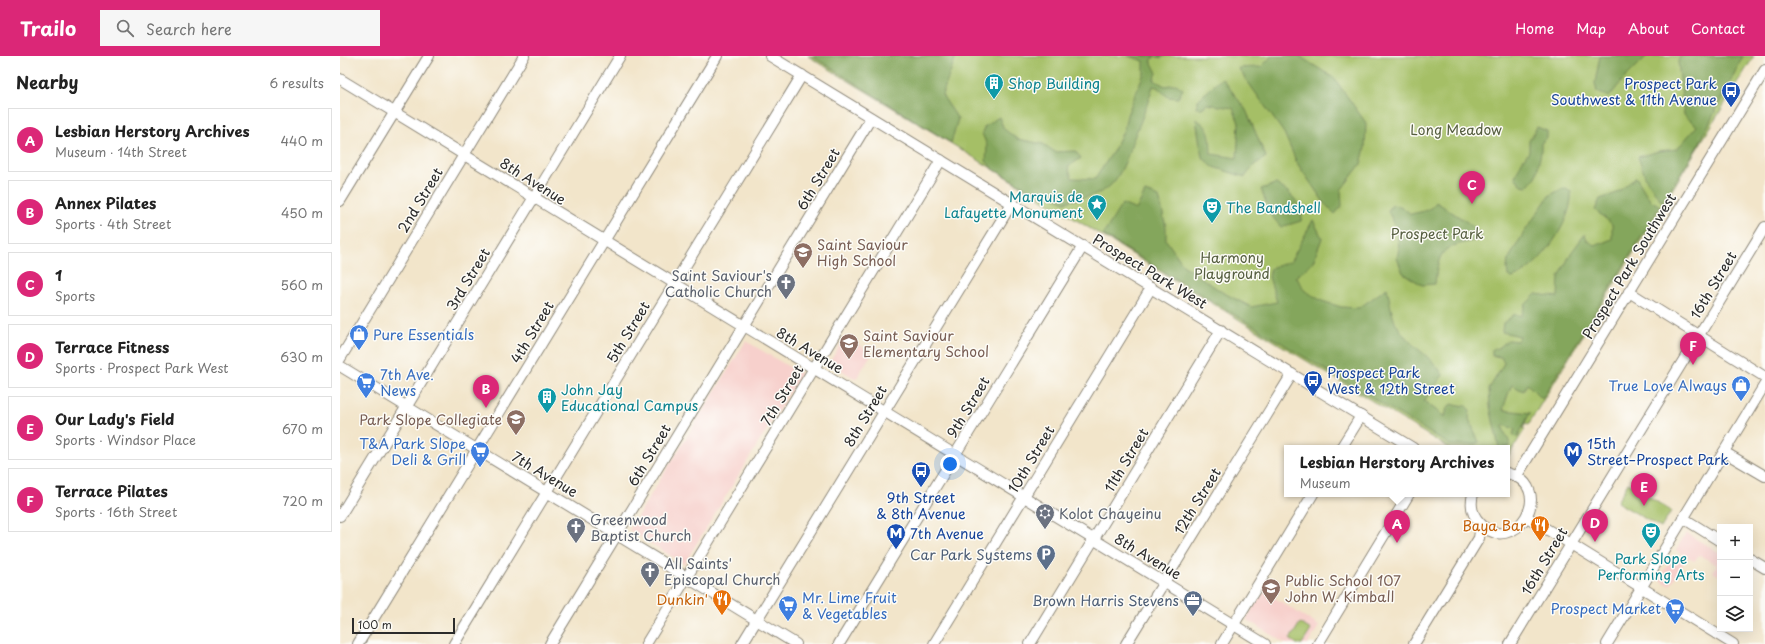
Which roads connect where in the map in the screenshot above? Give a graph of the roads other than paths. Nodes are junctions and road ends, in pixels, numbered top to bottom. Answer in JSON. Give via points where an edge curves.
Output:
{"nodes":[{"id":1,"x":429,"y":56,"type":"edge"},
{"id":2,"x":524,"y":56,"type":"edge"},
{"id":3,"x":620,"y":56,"type":"edge"},
{"id":4,"x":717,"y":56,"type":"edge"},
{"id":5,"x":770,"y":56,"type":"edge"},
{"id":6,"x":1765,"y":70,"type":"edge"},
{"id":7,"x":802,"y":75,"type":"junction"},
{"id":8,"x":340,"y":79,"type":"edge"},
{"id":9,"x":1760,"y":87,"type":"edge"},
{"id":10,"x":394,"y":112,"type":"junction"},
{"id":11,"x":872,"y":118,"type":"junction"},
{"id":12,"x":464,"y":155,"type":"junction"},
{"id":13,"x":942,"y":160,"type":"junction"},
{"id":14,"x":534,"y":198,"type":"junction"},
{"id":15,"x":340,"y":202,"type":"edge"},
{"id":16,"x":1012,"y":203,"type":"junction"},
{"id":17,"x":1765,"y":227,"type":"edge"},
{"id":18,"x":604,"y":241,"type":"junction"},
{"id":19,"x":1083,"y":246,"type":"junction"},
{"id":20,"x":674,"y":284,"type":"junction"},
{"id":21,"x":1151,"y":288,"type":"junction"},
{"id":22,"x":1629,"y":292,"type":"junction"},
{"id":23,"x":744,"y":326,"type":"junction"},
{"id":24,"x":1221,"y":330,"type":"junction"},
{"id":25,"x":1698,"y":336,"type":"junction"},
{"id":26,"x":340,"y":359,"type":"edge"},
{"id":27,"x":340,"y":366,"type":"edge"},
{"id":28,"x":814,"y":369,"type":"junction"},
{"id":29,"x":1292,"y":374,"type":"junction"},
{"id":30,"x":1765,"y":377,"type":"edge"},
{"id":31,"x":1765,"y":384,"type":"edge"},
{"id":32,"x":407,"y":406,"type":"junction"},
{"id":33,"x":884,"y":412,"type":"junction"},
{"id":34,"x":1361,"y":416,"type":"junction"},
{"id":35,"x":1343,"y":445,"type":"edge"},
{"id":36,"x":1409,"y":445,"type":"edge"},
{"id":37,"x":477,"y":449,"type":"junction"},
{"id":38,"x":1724,"y":452,"type":"junction"},
{"id":39,"x":955,"y":455,"type":"junction"},
{"id":40,"x":1512,"y":475,"type":"edge"},
{"id":41,"x":1765,"y":476,"type":"edge"},
{"id":42,"x":547,"y":492,"type":"junction"},
{"id":43,"x":1024,"y":497,"type":"junction"},
{"id":44,"x":1311,"y":497,"type":"edge"},
{"id":45,"x":1407,"y":497,"type":"edge"},
{"id":46,"x":1473,"y":497,"type":"edge"},
{"id":47,"x":340,"y":516,"type":"edge"},
{"id":48,"x":1527,"y":517,"type":"junction"},
{"id":49,"x":1683,"y":518,"type":"junction"},
{"id":50,"x":1481,"y":525,"type":"junction"},
{"id":51,"x":617,"y":535,"type":"junction"},
{"id":52,"x":1717,"y":539,"type":"edge"},
{"id":53,"x":1094,"y":540,"type":"junction"},
{"id":54,"x":1571,"y":544,"type":"junction"},
{"id":55,"x":1752,"y":560,"type":"edge"},
{"id":56,"x":1765,"y":568,"type":"edge"},
{"id":57,"x":686,"y":577,"type":"junction"},
{"id":58,"x":1164,"y":582,"type":"junction"},
{"id":59,"x":1641,"y":587,"type":"junction"},
{"id":60,"x":757,"y":620,"type":"junction"},
{"id":61,"x":1234,"y":625,"type":"junction"},
{"id":62,"x":358,"y":644,"type":"edge"},
{"id":63,"x":454,"y":644,"type":"edge"},
{"id":64,"x":550,"y":644,"type":"edge"},
{"id":65,"x":646,"y":644,"type":"edge"},
{"id":66,"x":742,"y":644,"type":"edge"},
{"id":67,"x":796,"y":644,"type":"edge"},
{"id":68,"x":839,"y":644,"type":"edge"},
{"id":69,"x":934,"y":644,"type":"edge"},
{"id":70,"x":1030,"y":644,"type":"edge"},
{"id":71,"x":1126,"y":644,"type":"edge"},
{"id":72,"x":1222,"y":644,"type":"edge"},
{"id":73,"x":1265,"y":644,"type":"edge"},
{"id":74,"x":1318,"y":644,"type":"edge"},
{"id":75,"x":1414,"y":644,"type":"edge"},
{"id":76,"x":1510,"y":644,"type":"edge"},
{"id":77,"x":1606,"y":644,"type":"edge"},
{"id":78,"x":1733,"y":644,"type":"edge"}],
"edges":[{"from":1,"to":10,"type":"street"},
{"from":2,"to":12,"type":"street","name":"2nd Street"},
{"from":3,"to":14,"type":"street","name":"3rd Street"},
{"from":4,"to":18,"type":"street","name":"4th Street"},
{"from":5,"to":7,"type":"street","name":"Prospect Park West"},
{"from":6,"to":9,"type":"street","name":"Prospect Park Southwest"},
{"from":7,"to":11,"type":"street","name":"Prospect Park West"},
{"from":7,"to":20,"type":"street","name":"5th Street"},
{"from":8,"to":10,"type":"street","name":"8th Avenue"},
{"from":9,"to":22,"type":"street","name":"Prospect Park Southwest"},
{"from":10,"to":12,"type":"street","name":"8th Avenue"},
{"from":10,"to":15,"type":"street"},
{"from":11,"to":13,"type":"street","name":"Prospect Park West"},
{"from":11,"to":23,"type":"street","name":"6th Street"},
{"from":12,"to":14,"type":"street","name":"8th Avenue"},
{"from":12,"to":26,"type":"street","name":"2nd Street"},
{"from":13,"to":16,"type":"street","name":"Prospect Park West"},
{"from":13,"to":28,"type":"street","name":"7th Street"},
{"from":14,"to":18,"type":"street","name":"8th Avenue"},
{"from":14,"to":32,"type":"street","name":"3rd Street"},
{"from":16,"to":19,"type":"street","name":"Prospect Park West"},
{"from":16,"to":33,"type":"street","name":"8th Street"},
{"from":17,"to":25,"type":"street","name":"16th Street"},
{"from":18,"to":20,"type":"street","name":"8th Avenue"},
{"from":18,"to":37,"type":"street","name":"4th Street"},
{"from":19,"to":21,"type":"street","name":"Prospect Park West"},
{"from":19,"to":39,"type":"street","name":"9th Street"},
{"from":20,"to":23,"type":"street","name":"8th Avenue"},
{"from":20,"to":42,"type":"street","name":"5th Street"},
{"from":21,"to":24,"type":"street","name":"Prospect Park West"},
{"from":21,"to":43,"type":"street","name":"10th Street"},
{"from":22,"to":25,"type":"street"},
{"from":22,"to":40,"type":"street","name":"Prospect Park Southwest"},
{"from":23,"to":28,"type":"street","name":"8th Avenue"},
{"from":23,"to":51,"type":"street","name":"6th Street"},
{"from":24,"to":29,"type":"street","name":"Prospect Park West"},
{"from":24,"to":53,"type":"street","name":"11th Street"},
{"from":25,"to":30,"type":"street"},
{"from":25,"to":54,"type":"street","name":"16th Street"},
{"from":27,"to":32,"type":"street","name":"7th Avenue"},
{"from":28,"to":33,"type":"street","name":"8th Avenue"},
{"from":28,"to":57,"type":"street","name":"7th Street"},
{"from":29,"to":34,"type":"street","name":"Prospect Park West"},
{"from":29,"to":58,"type":"street","name":"12th Street"},
{"from":31,"to":38,"type":"street"},
{"from":32,"to":37,"type":"street","name":"7th Avenue"},
{"from":32,"to":47,"type":"street","name":"3rd Street"},
{"from":33,"to":39,"type":"street","name":"8th Avenue"},
{"from":33,"to":60,"type":"street","name":"8th Street"},
{"from":34,"to":35,"type":"street"},
{"from":34,"to":36,"type":"street","name":"Prospect Park West"},
{"from":37,"to":42,"type":"street","name":"7th Avenue"},
{"from":37,"to":62,"type":"street","name":"4th Street"},
{"from":38,"to":41,"type":"street"},
{"from":38,"to":49,"type":"street"},
{"from":39,"to":43,"type":"street","name":"8th Avenue"},
{"from":39,"to":68,"type":"street","name":"9th Street"},
{"from":40,"to":48,"type":"street","via":[[1524,484],[1530,493],[1531,503]]},
{"from":42,"to":51,"type":"street","name":"7th Avenue"},
{"from":42,"to":63,"type":"street","name":"5th Street"},
{"from":43,"to":53,"type":"street","name":"8th Avenue"},
{"from":43,"to":69,"type":"street","name":"10th Street"},
{"from":44,"to":61,"type":"street"},
{"from":45,"to":74,"type":"street"},
{"from":46,"to":50,"type":"street","via":[[1472,511]]},
{"from":48,"to":50,"type":"street","via":[[1518,528],[1504,532],[1489,530]]},
{"from":48,"to":54,"type":"street"},
{"from":49,"to":52,"type":"street"},
{"from":49,"to":59,"type":"street"},
{"from":50,"to":75,"type":"street","via":[[1479,538]]},
{"from":51,"to":57,"type":"street","name":"7th Avenue"},
{"from":51,"to":64,"type":"street","name":"6th Street"},
{"from":53,"to":58,"type":"street","name":"8th Avenue"},
{"from":53,"to":70,"type":"street","name":"11th Street"},
{"from":54,"to":59,"type":"street"},
{"from":54,"to":76,"type":"street","name":"16th Street"},
{"from":55,"to":56,"type":"street"},
{"from":57,"to":60,"type":"street","name":"7th Avenue"},
{"from":57,"to":65,"type":"street","name":"7th Street"},
{"from":58,"to":61,"type":"street","name":"8th Avenue"},
{"from":58,"to":71,"type":"street","name":"12th Street"},
{"from":59,"to":77,"type":"street"},
{"from":59,"to":78,"type":"street"},
{"from":60,"to":66,"type":"street","name":"8th Street"},
{"from":60,"to":67,"type":"street","name":"7th Avenue"},
{"from":61,"to":72,"type":"street"},
{"from":61,"to":73,"type":"street","name":"8th Avenue"}]}
